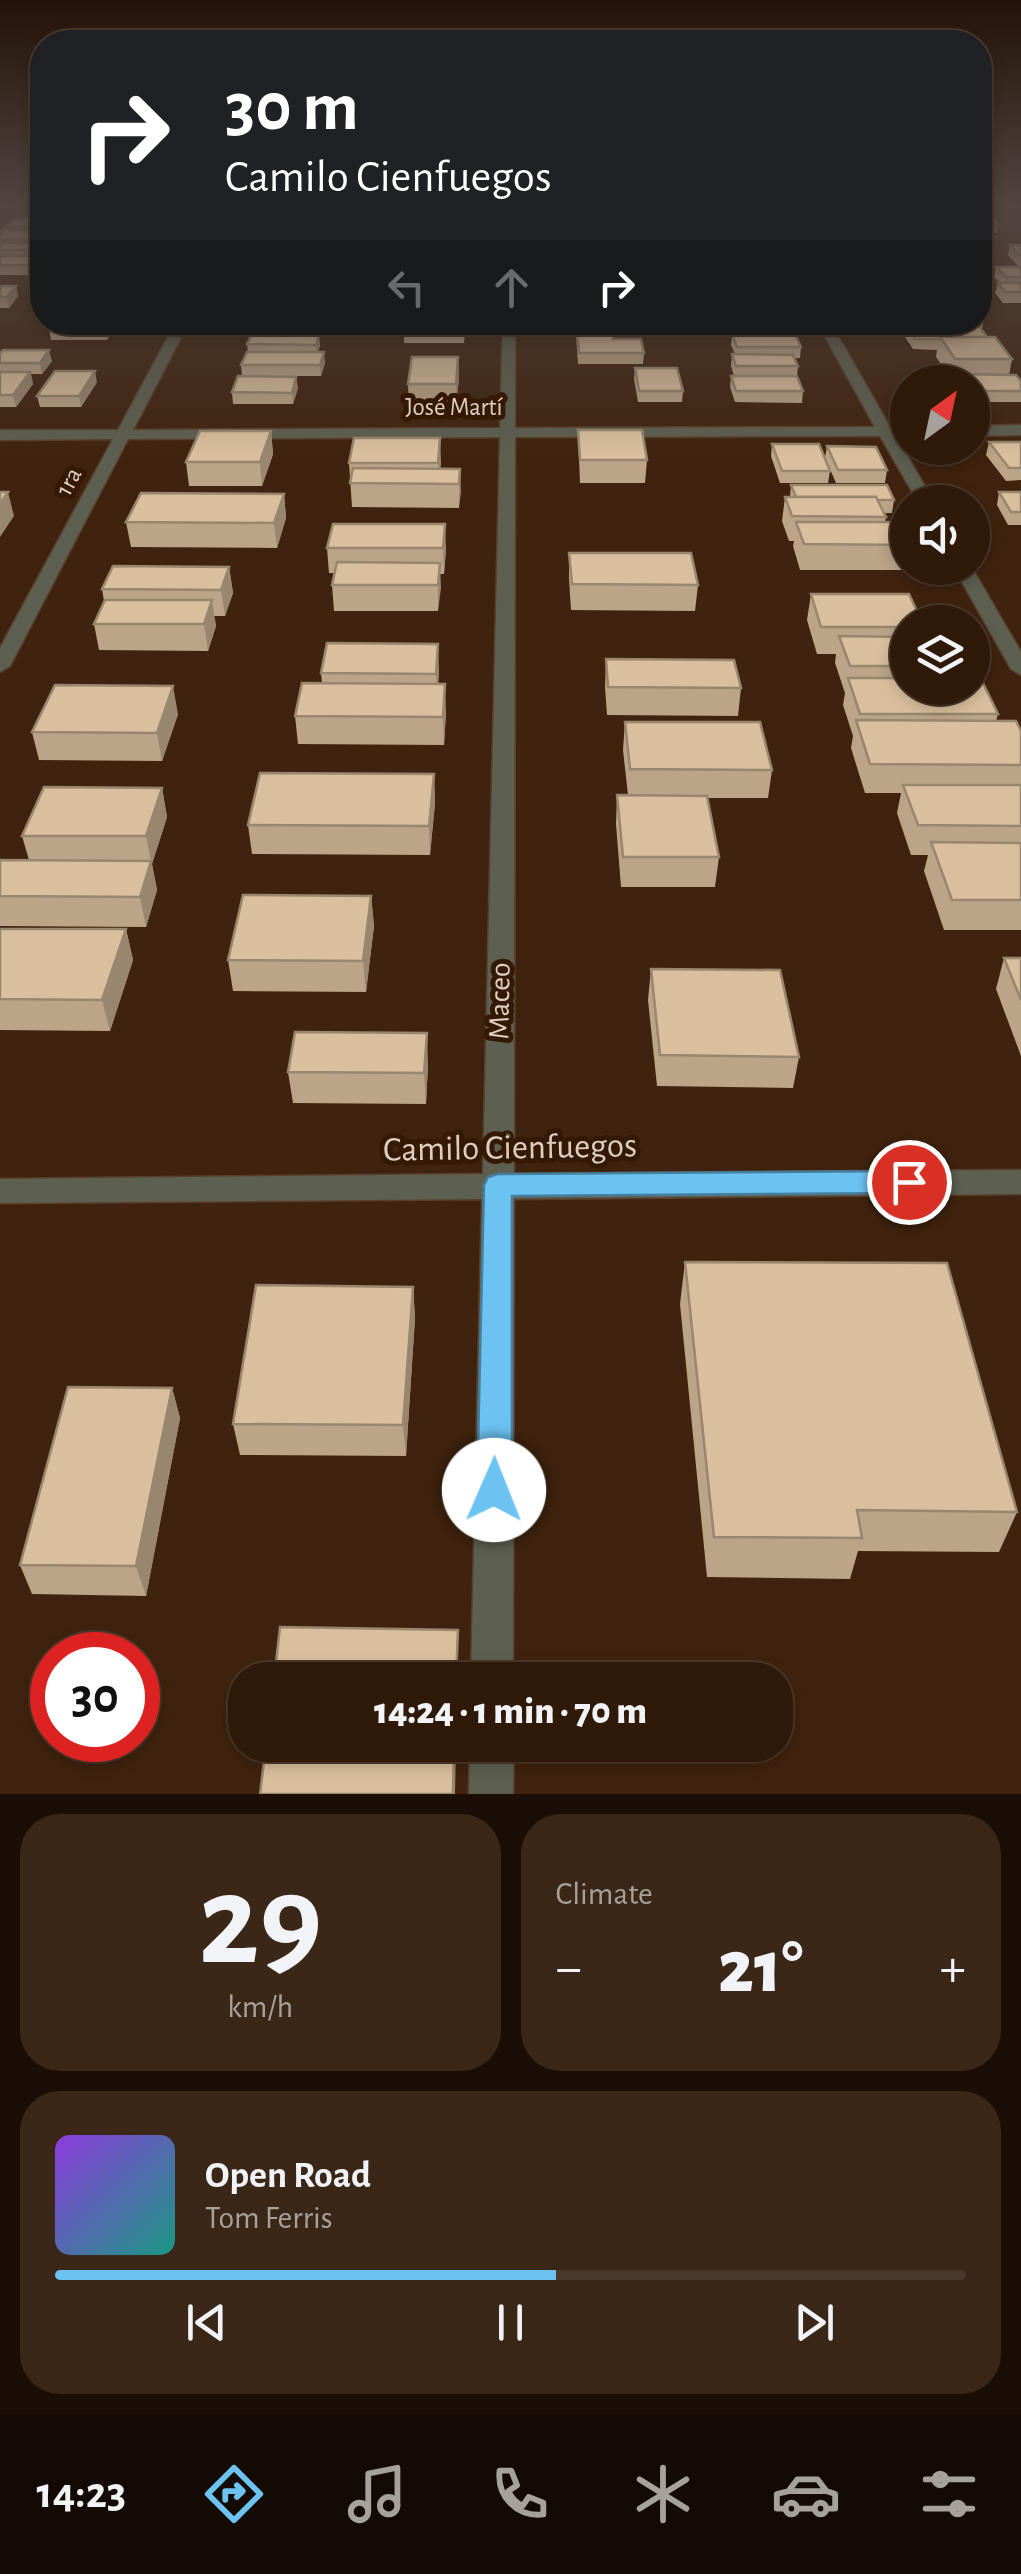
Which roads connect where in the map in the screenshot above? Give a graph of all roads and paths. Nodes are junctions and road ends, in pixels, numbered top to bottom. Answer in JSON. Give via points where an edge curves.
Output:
{"nodes":[{"id":1,"x":176,"y":335,"type":"edge"},
{"id":2,"x":509,"y":335,"type":"edge"},
{"id":3,"x":830,"y":335,"type":"edge"},
{"id":4,"x":1021,"y":430,"type":"edge"},
{"id":5,"x":990,"y":431,"type":"edge"},
{"id":6,"x":508,"y":432,"type":"junction"},
{"id":7,"x":886,"y":432,"type":"junction"},
{"id":8,"x":890,"y":432,"type":"edge"},
{"id":9,"x":123,"y":434,"type":"junction"},
{"id":10,"x":0,"y":435,"type":"edge"},
{"id":11,"x":916,"y":485,"type":"edge"},
{"id":12,"x":973,"y":585,"type":"edge"},
{"id":13,"x":0,"y":666,"type":"edge"},
{"id":14,"x":1021,"y":669,"type":"edge"},
{"id":15,"x":1021,"y":1182,"type":"edge"},
{"id":16,"x":498,"y":1185,"type":"junction"},
{"id":17,"x":0,"y":1191,"type":"edge"},
{"id":18,"x":492,"y":1662,"type":"edge"},
{"id":19,"x":492,"y":1762,"type":"edge"},
{"id":20,"x":491,"y":1794,"type":"edge"}],
"edges":[{"from":1,"to":9,"type":"street","name":"1ra"},
{"from":2,"to":6,"type":"street","name":"Maceo"},
{"from":3,"to":7,"type":"street"},
{"from":4,"to":5,"type":"street"},
{"from":6,"to":7,"type":"street","name":"José Martí"},
{"from":6,"to":9,"type":"street","name":"José Martí"},
{"from":6,"to":16,"type":"street","name":"Maceo"},
{"from":7,"to":8,"type":"street","name":"José Martí"},
{"from":7,"to":11,"type":"street"},
{"from":9,"to":10,"type":"street","name":"José Martí"},
{"from":9,"to":13,"type":"street","name":"1ra"},
{"from":12,"to":14,"type":"street"},
{"from":15,"to":16,"type":"street","name":"Camilo Cienfuegos"},
{"from":16,"to":17,"type":"street","name":"Camilo Cienfuegos"},
{"from":16,"to":18,"type":"street","name":"Maceo"},
{"from":19,"to":20,"type":"street"}]}
